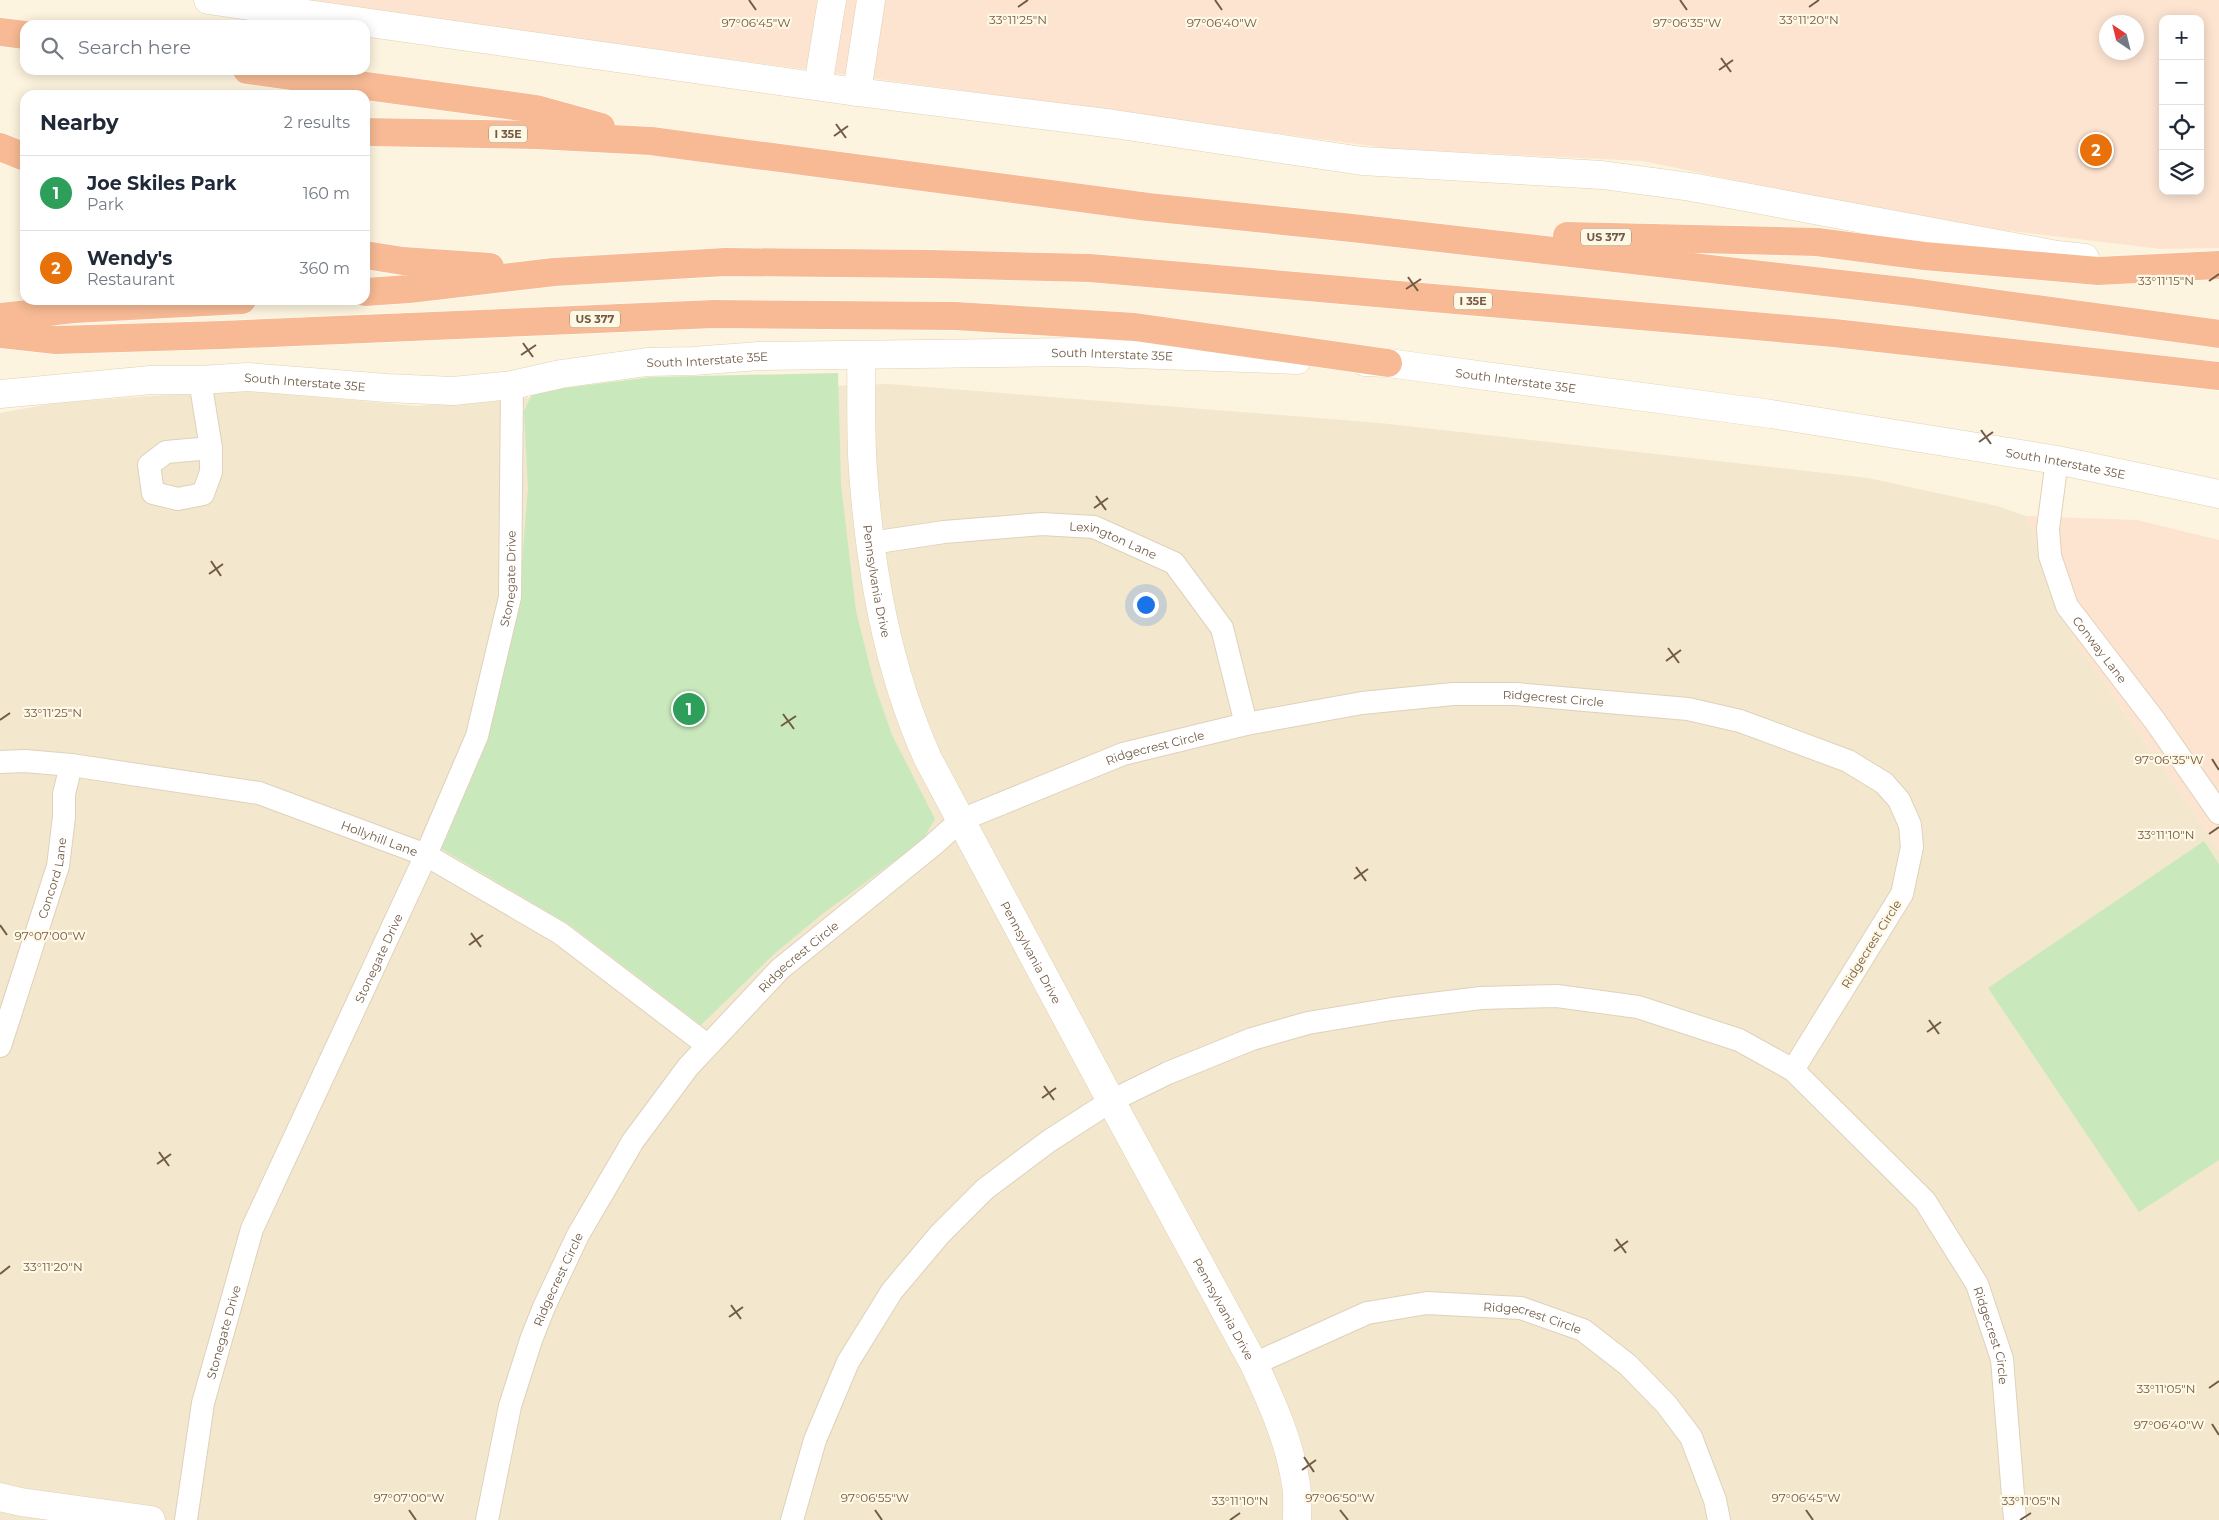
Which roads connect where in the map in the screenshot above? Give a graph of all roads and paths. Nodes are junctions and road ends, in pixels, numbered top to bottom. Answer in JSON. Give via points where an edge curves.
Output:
{"nodes":[{"id":1,"x":208,"y":0,"type":"edge"},
{"id":2,"x":832,"y":0,"type":"edge"},
{"id":3,"x":871,"y":0,"type":"edge"},
{"id":4,"x":350,"y":20,"type":"edge"},
{"id":5,"x":370,"y":23,"type":"edge"},
{"id":6,"x":0,"y":32,"type":"edge"},
{"id":7,"x":20,"y":34,"type":"edge"},
{"id":8,"x":279,"y":75,"type":"edge"},
{"id":9,"x":818,"y":86,"type":"junction"},
{"id":10,"x":857,"y":92,"type":"junction"},
{"id":11,"x":370,"y":132,"type":"edge"},
{"id":12,"x":651,"y":141,"type":"junction"},
{"id":13,"x":0,"y":147,"type":"edge"},
{"id":14,"x":20,"y":156,"type":"edge"},
{"id":15,"x":20,"y":159,"type":"edge"},
{"id":16,"x":0,"y":164,"type":"edge"},
{"id":17,"x":1396,"y":232,"type":"junction"},
{"id":18,"x":370,"y":255,"type":"edge"},
{"id":19,"x":2219,"y":263,"type":"edge"},
{"id":20,"x":554,"y":272,"type":"junction"},
{"id":21,"x":370,"y":292,"type":"edge"},
{"id":22,"x":149,"y":305,"type":"edge"},
{"id":23,"x":0,"y":317,"type":"edge"},
{"id":24,"x":0,"y":334,"type":"edge"},
{"id":25,"x":2219,"y":334,"type":"edge"},
{"id":26,"x":860,"y":356,"type":"junction"},
{"id":27,"x":1388,"y":362,"type":"junction"},
{"id":28,"x":2219,"y":376,"type":"edge"},
{"id":29,"x":200,"y":380,"type":"junction"},
{"id":30,"x":512,"y":385,"type":"junction"},
{"id":31,"x":0,"y":394,"type":"edge"},
{"id":32,"x":211,"y":448,"type":"dead end"},
{"id":33,"x":2057,"y":460,"type":"junction"},
{"id":34,"x":2219,"y":494,"type":"edge"},
{"id":35,"x":871,"y":543,"type":"junction"},
{"id":36,"x":1246,"y":724,"type":"junction"},
{"id":37,"x":0,"y":762,"type":"edge"},
{"id":38,"x":71,"y":765,"type":"junction"},
{"id":39,"x":2219,"y":813,"type":"edge"},
{"id":40,"x":961,"y":820,"type":"junction"},
{"id":41,"x":426,"y":855,"type":"junction"},
{"id":42,"x":0,"y":1046,"type":"edge"},
{"id":43,"x":707,"y":1046,"type":"junction"},
{"id":44,"x":1793,"y":1070,"type":"junction"},
{"id":45,"x":1111,"y":1101,"type":"junction"},
{"id":46,"x":1254,"y":1364,"type":"junction"},
{"id":47,"x":0,"y":1497,"type":"edge"},
{"id":48,"x":151,"y":1520,"type":"edge"},
{"id":49,"x":186,"y":1520,"type":"edge"},
{"id":50,"x":487,"y":1520,"type":"edge"},
{"id":51,"x":792,"y":1520,"type":"edge"},
{"id":52,"x":1297,"y":1520,"type":"edge"},
{"id":53,"x":1719,"y":1520,"type":"edge"},
{"id":54,"x":2015,"y":1520,"type":"edge"}],
"edges":[{"from":1,"to":4,"type":"main road"},
{"from":2,"to":9,"type":"main road"},
{"from":3,"to":10,"type":"main road"},
{"from":5,"to":9,"type":"main road"},
{"from":6,"to":7,"type":"highway"},
{"from":8,"to":12,"type":"highway","via":[[536,109]]},
{"from":9,"to":10,"type":"main road"},
{"from":10,"to":19,"type":"main road","via":[[1114,124],[1362,160],[1602,175],[1691,187],[2056,254]]},
{"from":11,"to":12,"type":"highway","number":"I 35E"},
{"from":12,"to":17,"type":"highway","number":"I 35E","via":[[1148,207]]},
{"from":13,"to":14,"type":"highway"},
{"from":15,"to":16,"type":"highway"},
{"from":17,"to":19,"type":"highway","number":"US 377","via":[[1817,242],[1924,256],[2098,271]]},
{"from":17,"to":25,"type":"highway","number":"I 35E","via":[[1911,292]]},
{"from":18,"to":20,"type":"highway","via":[[403,261]]},
{"from":20,"to":21,"type":"highway","number":"I 35E"},
{"from":20,"to":28,"type":"highway","number":"I 35E","via":[[726,262],[1090,268],[1834,333]]},
{"from":22,"to":23,"type":"highway"},
{"from":24,"to":27,"type":"highway","number":"US 377","via":[[56,340],[714,314],[955,316],[1135,327]]},
{"from":26,"to":27,"type":"main road","name":"South Interstate 35E","via":[[1076,352]]},
{"from":26,"to":30,"type":"main road","name":"South Interstate 35E","via":[[759,356],[647,362],[561,374]]},
{"from":26,"to":35,"type":"main road","name":"Pennsylvania Drive","via":[[863,470]]},
{"from":27,"to":33,"type":"main road","name":"South Interstate 35E","number":"US 377","via":[[1771,414]]},
{"from":29,"to":30,"type":"main road","name":"South Interstate 35E","via":[[248,377],[436,391]]},
{"from":29,"to":31,"type":"main road","name":"South Interstate 35E","via":[[151,380]]},
{"from":29,"to":32,"type":"street"},
{"from":30,"to":41,"type":"street","name":"Stonegate Drive","via":[[510,597],[477,736]]},
{"from":33,"to":34,"type":"main road","name":"South Interstate 35E","number":"US 377"},
{"from":33,"to":39,"type":"street","name":"Conway Lane","via":[[2048,529],[2050,556],[2067,606],[2155,721]]},
{"from":35,"to":36,"type":"street","name":"Lexington Lane","via":[[944,532],[1042,524],[1094,527],[1174,563],[1222,628]]},
{"from":35,"to":40,"type":"main road","name":"Pennsylvania Drive","via":[[879,602],[898,677],[916,732]]},
{"from":36,"to":40,"type":"street","name":"Ridgecrest Circle","via":[[1122,754]]},
{"from":36,"to":44,"type":"street","name":"Ridgecrest Circle","via":[[1362,702],[1453,694],[1583,699],[1688,709],[1740,721],[1848,761],[1884,783],[1899,800],[1910,825],[1912,847],[1902,894]]},
{"from":37,"to":38,"type":"street","name":"Hollyhill Lane"},
{"from":38,"to":41,"type":"street","name":"Hollyhill Lane","via":[[259,794]]},
{"from":38,"to":42,"type":"street","name":"Concord Lane","via":[[64,794],[58,866]]},
{"from":40,"to":43,"type":"street","name":"Ridgecrest Circle","via":[[780,969]]},
{"from":40,"to":45,"type":"main road","name":"Pennsylvania Drive"},
{"from":41,"to":43,"type":"street","name":"Hollyhill Lane","via":[[560,932]]},
{"from":41,"to":49,"type":"street","name":"Stonegate Drive","via":[[252,1229],[203,1403]]},
{"from":43,"to":50,"type":"street","name":"Ridgecrest Circle","via":[[633,1141],[578,1235],[544,1307],[510,1406]]},
{"from":44,"to":45,"type":"street","name":"Ridgecrest Circle","via":[[1739,1040],[1638,1007],[1557,996],[1481,998],[1308,1023],[1252,1039],[1168,1073]]},
{"from":44,"to":54,"type":"street","name":"Ridgecrest Circle","via":[[1925,1201],[1977,1284],[2002,1358]]},
{"from":45,"to":46,"type":"main road","name":"Pennsylvania Drive"},
{"from":45,"to":51,"type":"street","name":"Ridgecrest Circle","via":[[1049,1141],[985,1189],[940,1234],[892,1291],[848,1362],[815,1440]]},
{"from":46,"to":52,"type":"main road","name":"Pennsylvania Drive","via":[[1288,1444],[1297,1486]]},
{"from":46,"to":53,"type":"street","name":"Ridgecrest Circle","via":[[1367,1313],[1426,1303],[1521,1308],[1583,1330],[1628,1365],[1666,1404],[1691,1436],[1715,1500]]},
{"from":47,"to":48,"type":"main road"}]}
